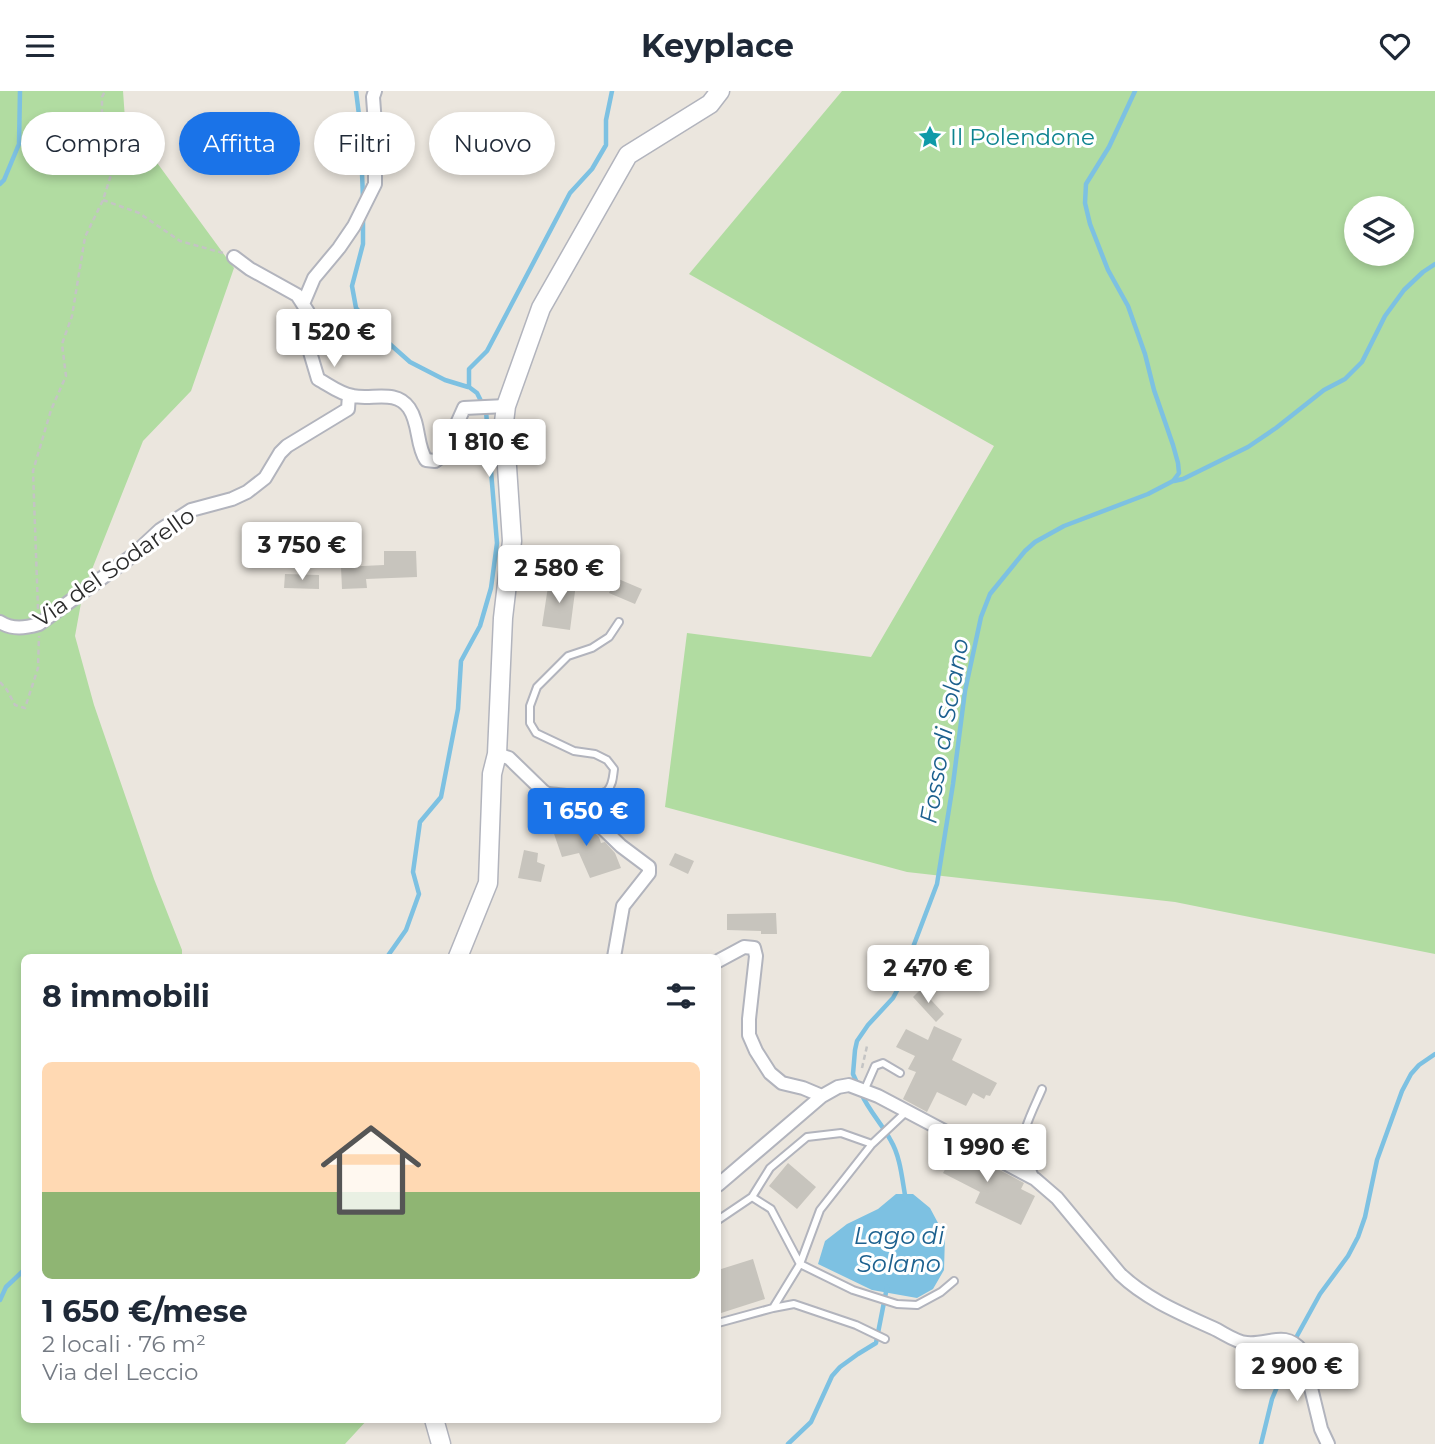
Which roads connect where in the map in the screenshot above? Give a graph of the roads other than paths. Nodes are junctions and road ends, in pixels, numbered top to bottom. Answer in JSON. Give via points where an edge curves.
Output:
{"nodes":[{"id":1,"x":375,"y":91,"type":"edge"},
{"id":2,"x":720,"y":91,"type":"edge"},
{"id":3,"x":234,"y":257,"type":"road end"},
{"id":4,"x":303,"y":304,"type":"junction"},
{"id":5,"x":349,"y":395,"type":"junction"},
{"id":6,"x":498,"y":407,"type":"junction"},
{"id":7,"x":0,"y":622,"type":"edge"},
{"id":8,"x":619,"y":622,"type":"dead end"},
{"id":9,"x":497,"y":754,"type":"junction"},
{"id":10,"x":543,"y":791,"type":"junction"},
{"id":11,"x":459,"y":954,"type":"edge"},
{"id":12,"x":615,"y":954,"type":"edge"},
{"id":13,"x":721,"y":959,"type":"edge"},
{"id":14,"x":900,"y":1073,"type":"dead end"},
{"id":15,"x":1042,"y":1089,"type":"dead end"},
{"id":16,"x":864,"y":1091,"type":"junction"},
{"id":17,"x":822,"y":1095,"type":"junction"},
{"id":18,"x":907,"y":1111,"type":"junction"},
{"id":19,"x":872,"y":1144,"type":"junction"},
{"id":20,"x":1035,"y":1178,"type":"junction"},
{"id":21,"x":721,"y":1182,"type":"edge"},
{"id":22,"x":752,"y":1197,"type":"junction"},
{"id":23,"x":721,"y":1218,"type":"edge"},
{"id":24,"x":800,"y":1264,"type":"junction"},
{"id":25,"x":954,"y":1281,"type":"dead end"},
{"id":26,"x":774,"y":1308,"type":"junction"},
{"id":27,"x":721,"y":1322,"type":"edge"},
{"id":28,"x":885,"y":1339,"type":"dead end"},
{"id":29,"x":434,"y":1423,"type":"edge"},
{"id":30,"x":441,"y":1444,"type":"edge"},
{"id":31,"x":1328,"y":1444,"type":"edge"}],
"edges":[{"from":1,"to":4,"type":"street","via":[[375,184],[354,226],[314,278]]},
{"from":2,"to":6,"type":"street","via":[[710,104],[628,155],[541,308]]},
{"from":3,"to":4,"type":"street","via":[[297,295]]},
{"from":4,"to":5,"type":"street","via":[[309,312],[307,342],[318,379]]},
{"from":5,"to":6,"type":"street","via":[[393,396],[404,402],[418,430],[421,452],[426,460],[435,461],[443,455],[464,408]]},
{"from":5,"to":7,"type":"street","name":"Via del Sodarello","via":[[348,409],[287,446],[265,478],[247,492],[191,510],[39,624],[23,628]]},
{"from":6,"to":9,"type":"street","via":[[504,422],[513,541],[503,618]]},
{"from":8,"to":10,"type":"lane","via":[[609,637],[568,656],[537,687],[530,706],[530,723],[536,733],[607,760],[614,769],[612,781],[599,794]]},
{"from":9,"to":10,"type":"street","via":[[509,758]]},
{"from":9,"to":11,"type":"street","via":[[492,774],[488,883]]},
{"from":10,"to":12,"type":"street","via":[[593,819],[649,867],[623,905]]},
{"from":13,"to":17,"type":"street","via":[[744,947],[754,948],[749,1035],[756,1051],[782,1083]]},
{"from":14,"to":16,"type":"lane","via":[[883,1063],[875,1066]]},
{"from":15,"to":20,"type":"lane","via":[[1022,1142],[1023,1156]]},
{"from":16,"to":17,"type":"street","via":[[849,1085]]},
{"from":16,"to":18,"type":"street"},
{"from":17,"to":21,"type":"street"},
{"from":18,"to":19,"type":"lane"},
{"from":18,"to":20,"type":"street"},
{"from":19,"to":22,"type":"lane","via":[[841,1133],[807,1137],[769,1168]]},
{"from":19,"to":24,"type":"lane","via":[[820,1210]]},
{"from":20,"to":31,"type":"street","via":[[1131,1284],[1174,1312],[1245,1343],[1274,1339],[1291,1342],[1302,1351]]},
{"from":22,"to":23,"type":"lane"},
{"from":22,"to":24,"type":"lane","via":[[771,1209]]},
{"from":24,"to":25,"type":"lane","via":[[853,1290],[897,1304],[916,1305]]},
{"from":24,"to":26,"type":"lane"},
{"from":26,"to":27,"type":"lane"},
{"from":26,"to":28,"type":"lane","via":[[794,1304]]},
{"from":29,"to":30,"type":"street"}]}
